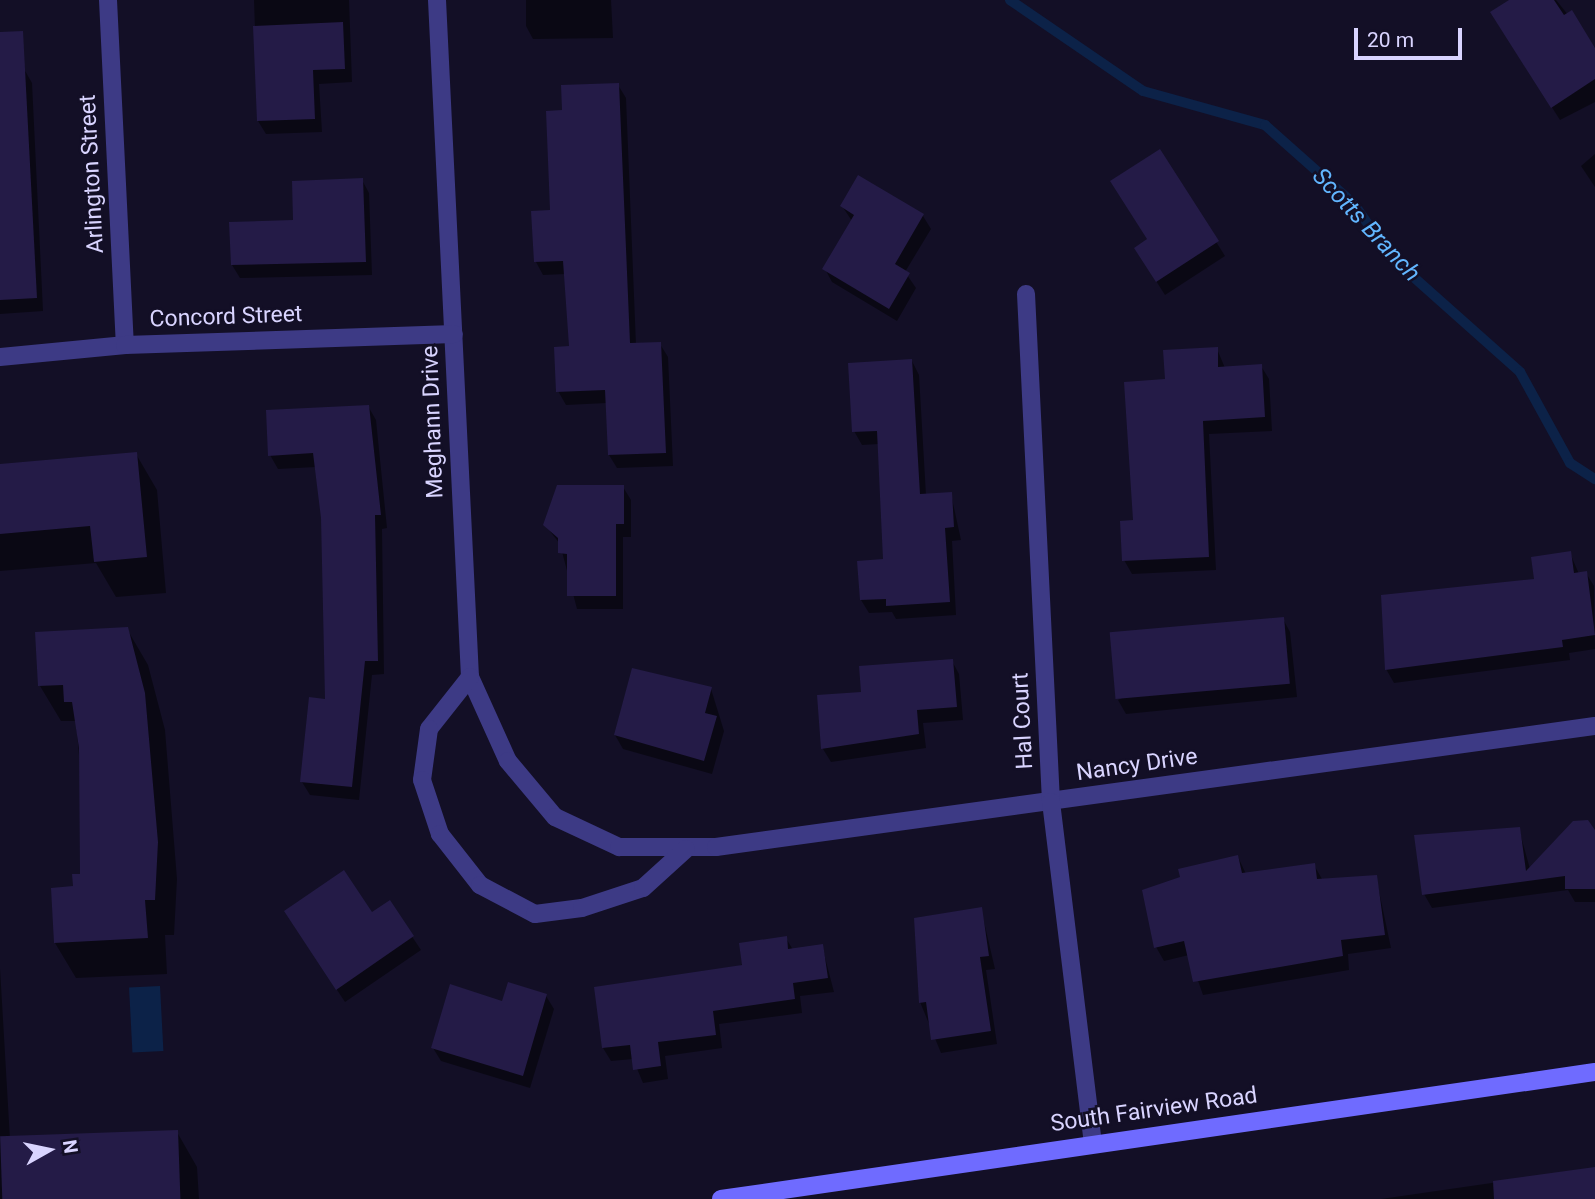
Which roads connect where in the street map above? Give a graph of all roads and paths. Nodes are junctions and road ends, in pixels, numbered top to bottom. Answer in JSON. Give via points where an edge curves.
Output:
{"nodes":[{"id":1,"x":108,"y":0,"type":"edge"},
{"id":2,"x":437,"y":0,"type":"edge"},
{"id":3,"x":1026,"y":294,"type":"dead end"},
{"id":4,"x":454,"y":334,"type":"junction"},
{"id":5,"x":125,"y":345,"type":"junction"},
{"id":6,"x":0,"y":357,"type":"edge"},
{"id":7,"x":470,"y":677,"type":"junction"},
{"id":8,"x":1595,"y":726,"type":"edge"},
{"id":9,"x":1051,"y":802,"type":"junction"},
{"id":10,"x":555,"y":817,"type":"joint"},
{"id":11,"x":686,"y":849,"type":"junction"},
{"id":12,"x":1595,"y":1072,"type":"edge"},
{"id":13,"x":1093,"y":1143,"type":"junction"},
{"id":14,"x":720,"y":1199,"type":"edge"}],
"edges":[{"from":1,"to":5,"type":"street","name":"Arlington Street"},
{"from":2,"to":4,"type":"street","name":"Meghann Drive"},
{"from":3,"to":9,"type":"street","name":"Hal Court"},
{"from":4,"to":5,"type":"street","name":"Concord Street"},
{"from":4,"to":7,"type":"street","name":"Meghann Drive"},
{"from":5,"to":6,"type":"street","name":"Concord Street"},
{"from":7,"to":10,"type":"street","name":"Meghann Drive","via":[[508,761]]},
{"from":7,"to":11,"type":"street","via":[[429,729],[422,780],[440,834],[480,885],[535,914],[582,908],[643,888]]},
{"from":8,"to":9,"type":"street","name":"Nancy Drive"},
{"from":9,"to":11,"type":"street","name":"Nancy Drive"},
{"from":9,"to":13,"type":"street","name":"Hal Court"},
{"from":10,"to":11,"type":"street","name":"Nancy Drive","via":[[619,847]]},
{"from":12,"to":13,"type":"street","name":"South Fairview Road"},
{"from":13,"to":14,"type":"street","name":"South Fairview Road"}]}
